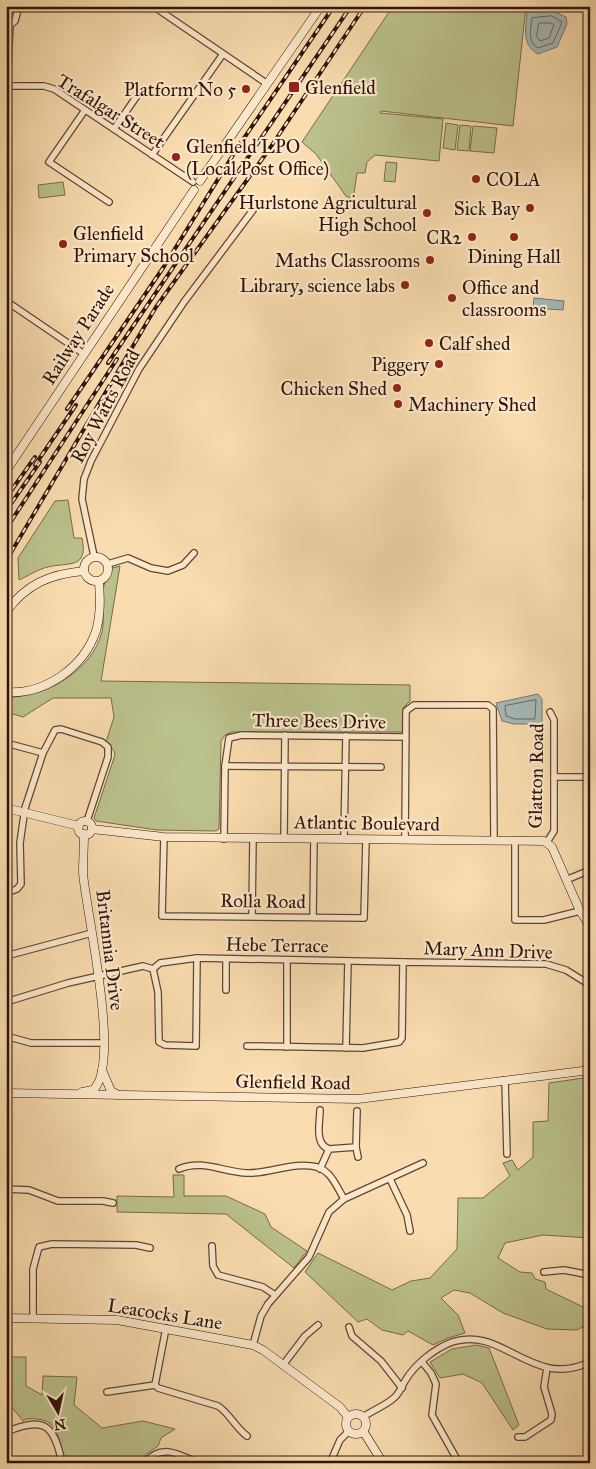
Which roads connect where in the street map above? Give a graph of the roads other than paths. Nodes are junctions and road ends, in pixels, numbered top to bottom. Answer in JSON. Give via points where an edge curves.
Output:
{"nodes":[{"id":1,"x":18,"y":6,"type":"edge"},
{"id":2,"x":153,"y":6,"type":"edge"},
{"id":3,"x":321,"y":6,"type":"edge"},
{"id":4,"x":8,"y":24,"type":"edge"},
{"id":5,"x":223,"y":54,"type":"junction"},
{"id":6,"x":266,"y":83,"type":"junction"},
{"id":7,"x":7,"y":86,"type":"edge"},
{"id":8,"x":139,"y":93,"type":"dead end"},
{"id":9,"x":85,"y":110,"type":"junction"},
{"id":10,"x":114,"y":129,"type":"junction"},
{"id":11,"x":152,"y":155,"type":"junction"},
{"id":12,"x":196,"y":184,"type":"junction"},
{"id":13,"x":109,"y":202,"type":"dead end"},
{"id":14,"x":252,"y":210,"type":"dead end"},
{"id":15,"x":6,"y":301,"type":"edge"},
{"id":16,"x":84,"y":354,"type":"junction"},
{"id":17,"x":6,"y":471,"type":"edge"},
{"id":18,"x":194,"y":553,"type":"dead end"},
{"id":19,"x":94,"y":556,"type":"junction"},
{"id":20,"x":108,"y":564,"type":"junction"},
{"id":21,"x":84,"y":571,"type":"junction"},
{"id":22,"x":99,"y":580,"type":"junction"},
{"id":23,"x":6,"y":612,"type":"edge"},
{"id":24,"x":6,"y":692,"type":"edge"},
{"id":25,"x":550,"y":712,"type":"dead end"},
{"id":26,"x":286,"y":735,"type":"junction"},
{"id":27,"x":346,"y":736,"type":"junction"},
{"id":28,"x":405,"y":737,"type":"junction"},
{"id":29,"x":6,"y":743,"type":"edge"},
{"id":30,"x":43,"y":753,"type":"junction"},
{"id":31,"x":225,"y":766,"type":"junction"},
{"id":32,"x":285,"y":766,"type":"junction"},
{"id":33,"x":346,"y":767,"type":"junction"},
{"id":34,"x":381,"y":767,"type":"dead end"},
{"id":35,"x":554,"y":777,"type":"junction"},
{"id":36,"x":590,"y":777,"type":"edge"},
{"id":37,"x":6,"y":808,"type":"edge"},
{"id":38,"x":24,"y":813,"type":"junction"},
{"id":39,"x":87,"y":821,"type":"junction"},
{"id":40,"x":79,"y":826,"type":"junction"},
{"id":41,"x":92,"y":829,"type":"junction"},
{"id":42,"x":84,"y":834,"type":"junction"},
{"id":43,"x":164,"y":838,"type":"junction"},
{"id":44,"x":253,"y":838,"type":"junction"},
{"id":45,"x":284,"y":838,"type":"junction"},
{"id":46,"x":314,"y":838,"type":"junction"},
{"id":47,"x":344,"y":838,"type":"junction"},
{"id":48,"x":224,"y":839,"type":"junction"},
{"id":49,"x":366,"y":839,"type":"junction"},
{"id":50,"x":405,"y":840,"type":"junction"},
{"id":51,"x":494,"y":840,"type":"junction"},
{"id":52,"x":515,"y":840,"type":"junction"},
{"id":53,"x":547,"y":842,"type":"junction"},
{"id":54,"x":590,"y":870,"type":"edge"},
{"id":55,"x":566,"y":880,"type":"junction"},
{"id":56,"x":6,"y":893,"type":"edge"},
{"id":57,"x":580,"y":911,"type":"junction"},
{"id":58,"x":252,"y":916,"type":"junction"},
{"id":59,"x":313,"y":917,"type":"junction"},
{"id":60,"x":590,"y":926,"type":"edge"},
{"id":61,"x":92,"y":933,"type":"junction"},
{"id":62,"x":6,"y":956,"type":"edge"},
{"id":63,"x":197,"y":958,"type":"junction"},
{"id":64,"x":226,"y":959,"type":"junction"},
{"id":65,"x":286,"y":960,"type":"junction"},
{"id":66,"x":348,"y":961,"type":"junction"},
{"id":67,"x":403,"y":962,"type":"junction"},
{"id":68,"x":153,"y":969,"type":"junction"},
{"id":69,"x":99,"y":976,"type":"junction"},
{"id":70,"x":590,"y":985,"type":"edge"},
{"id":71,"x":226,"y":990,"type":"dead end"},
{"id":72,"x":6,"y":1002,"type":"edge"},
{"id":73,"x":6,"y":1036,"type":"edge"},
{"id":74,"x":103,"y":1043,"type":"junction"},
{"id":75,"x":247,"y":1046,"type":"dead end"},
{"id":76,"x":286,"y":1047,"type":"junction"},
{"id":77,"x":346,"y":1048,"type":"junction"},
{"id":78,"x":590,"y":1068,"type":"edge"},
{"id":79,"x":102,"y":1070,"type":"junction"},
{"id":80,"x":505,"y":1080,"type":"junction"},
{"id":81,"x":6,"y":1093,"type":"edge"},
{"id":82,"x":57,"y":1095,"type":"junction"},
{"id":83,"x":120,"y":1096,"type":"junction"},
{"id":84,"x":320,"y":1110,"type":"dead end"},
{"id":85,"x":357,"y":1111,"type":"dead end"},
{"id":86,"x":356,"y":1147,"type":"junction"},
{"id":87,"x":329,"y":1150,"type":"junction"},
{"id":88,"x":507,"y":1154,"type":"dead end"},
{"id":89,"x":358,"y":1157,"type":"dead end"},
{"id":90,"x":423,"y":1164,"type":"dead end"},
{"id":91,"x":178,"y":1169,"type":"dead end"},
{"id":92,"x":320,"y":1169,"type":"junction"},
{"id":93,"x":390,"y":1179,"type":"junction"},
{"id":94,"x":6,"y":1189,"type":"edge"},
{"id":95,"x":344,"y":1199,"type":"junction"},
{"id":96,"x":113,"y":1204,"type":"dead end"},
{"id":97,"x":410,"y":1231,"type":"dead end"},
{"id":98,"x":212,"y":1246,"type":"dead end"},
{"id":99,"x":150,"y":1248,"type":"dead end"},
{"id":100,"x":544,"y":1272,"type":"dead end"},
{"id":101,"x":590,"y":1275,"type":"edge"},
{"id":102,"x":275,"y":1295,"type":"junction"},
{"id":103,"x":6,"y":1318,"type":"edge"},
{"id":104,"x":33,"y":1319,"type":"junction"},
{"id":105,"x":318,"y":1325,"type":"dead end"},
{"id":106,"x":349,"y":1327,"type":"dead end"},
{"id":107,"x":166,"y":1328,"type":"junction"},
{"id":108,"x":253,"y":1345,"type":"junction"},
{"id":109,"x":422,"y":1362,"type":"junction"},
{"id":110,"x":590,"y":1362,"type":"edge"},
{"id":111,"x":283,"y":1365,"type":"junction"},
{"id":112,"x":546,"y":1368,"type":"junction"},
{"id":113,"x":155,"y":1385,"type":"junction"},
{"id":114,"x":402,"y":1388,"type":"junction"},
{"id":115,"x":107,"y":1392,"type":"dead end"},
{"id":116,"x":348,"y":1417,"type":"junction"},
{"id":117,"x":363,"y":1417,"type":"junction"},
{"id":118,"x":349,"y":1431,"type":"junction"},
{"id":119,"x":363,"y":1431,"type":"junction"},
{"id":120,"x":6,"y":1432,"type":"edge"},
{"id":121,"x":247,"y":1436,"type":"dead end"},
{"id":122,"x":518,"y":1437,"type":"dead end"},
{"id":123,"x":62,"y":1463,"type":"edge"},
{"id":124,"x":145,"y":1463,"type":"edge"},
{"id":125,"x":198,"y":1463,"type":"edge"},
{"id":126,"x":330,"y":1463,"type":"edge"},
{"id":127,"x":383,"y":1463,"type":"edge"},
{"id":128,"x":459,"y":1463,"type":"edge"}],
"edges":[{"from":1,"to":4,"type":"street","via":[[15,21]]},
{"from":2,"to":5,"type":"street"},
{"from":3,"to":6,"type":"street","name":"Railway Parade"},
{"from":4,"to":7,"type":"street"},
{"from":5,"to":6,"type":"street"},
{"from":5,"to":11,"type":"street"},
{"from":6,"to":12,"type":"street","name":"Railway Parade"},
{"from":7,"to":9,"type":"street","name":"Trafalgar Street","via":[[50,88]]},
{"from":8,"to":10,"type":"street"},
{"from":9,"to":10,"type":"street","name":"Trafalgar Street"},
{"from":9,"to":13,"type":"street","via":[[49,162]]},
{"from":10,"to":11,"type":"street","name":"Trafalgar Street"},
{"from":11,"to":12,"type":"street","name":"Trafalgar Street"},
{"from":12,"to":16,"type":"street","name":"Railway Parade"},
{"from":14,"to":19,"type":"street","name":"Roy Watts Road","via":[[139,369],[87,470],[82,498]]},
{"from":15,"to":16,"type":"street"},
{"from":16,"to":17,"type":"street","name":"Railway Parade"},
{"from":18,"to":20,"type":"street","via":[[183,565],[168,571],[128,558]]},
{"from":19,"to":20,"type":"street","via":[[103,558]]},
{"from":19,"to":21,"type":"street","via":[[86,562]]},
{"from":20,"to":22,"type":"street","via":[[108,574]]},
{"from":21,"to":22,"type":"street","via":[[89,579]]},
{"from":21,"to":23,"type":"street","via":[[62,573],[39,581],[23,592]]},
{"from":22,"to":24,"type":"street","via":[[98,621],[81,657],[66,672],[45,685],[21,692]]},
{"from":25,"to":35,"type":"street","name":"Glatton Road","via":[[554,720]]},
{"from":26,"to":27,"type":"street","name":"Three Bees Drive"},
{"from":26,"to":31,"type":"street","name":"Three Bees Drive","via":[[232,737],[227,740]]},
{"from":26,"to":32,"type":"street"},
{"from":27,"to":28,"type":"street","name":"Three Bees Drive"},
{"from":27,"to":33,"type":"street"},
{"from":28,"to":50,"type":"street"},
{"from":28,"to":51,"type":"street","via":[[406,712],[414,706],[492,707]]},
{"from":29,"to":30,"type":"street"},
{"from":30,"to":38,"type":"street"},
{"from":30,"to":39,"type":"street","via":[[52,732],[58,729],[102,742],[108,747],[108,757]]},
{"from":31,"to":32,"type":"street"},
{"from":31,"to":48,"type":"street"},
{"from":32,"to":33,"type":"street"},
{"from":32,"to":45,"type":"street"},
{"from":33,"to":34,"type":"street"},
{"from":33,"to":47,"type":"street"},
{"from":35,"to":36,"type":"street"},
{"from":35,"to":53,"type":"street","name":"Glatton Road","via":[[554,831]]},
{"from":37,"to":38,"type":"street"},
{"from":38,"to":40,"type":"street"},
{"from":38,"to":56,"type":"street","via":[[20,884],[17,889]]},
{"from":39,"to":40,"type":"street"},
{"from":39,"to":41,"type":"street"},
{"from":40,"to":42,"type":"street","via":[[79,831]]},
{"from":41,"to":42,"type":"street","via":[[89,834]]},
{"from":41,"to":43,"type":"street","name":"Atlantic Boulevard"},
{"from":42,"to":61,"type":"street","name":"Britannia Drive","via":[[83,872]]},
{"from":43,"to":48,"type":"street","name":"Atlantic Boulevard"},
{"from":43,"to":58,"type":"street","name":"Rolla Road","via":[[162,916]]},
{"from":44,"to":45,"type":"street","name":"Atlantic Boulevard"},
{"from":44,"to":48,"type":"street","name":"Atlantic Boulevard"},
{"from":44,"to":58,"type":"street"},
{"from":45,"to":46,"type":"street","name":"Atlantic Boulevard"},
{"from":46,"to":47,"type":"street","name":"Atlantic Boulevard"},
{"from":46,"to":59,"type":"street"},
{"from":47,"to":49,"type":"street","name":"Atlantic Boulevard"},
{"from":49,"to":50,"type":"street","name":"Atlantic Boulevard"},
{"from":49,"to":59,"type":"street","name":"Rolla Road","via":[[364,918]]},
{"from":50,"to":51,"type":"street","name":"Atlantic Boulevard"},
{"from":51,"to":52,"type":"street","name":"Atlantic Boulevard"},
{"from":52,"to":53,"type":"street","name":"Atlantic Boulevard"},
{"from":52,"to":57,"type":"street","via":[[515,920],[544,920]]},
{"from":53,"to":55,"type":"street"},
{"from":54,"to":55,"type":"street"},
{"from":55,"to":57,"type":"street"},
{"from":57,"to":60,"type":"street"},
{"from":58,"to":59,"type":"street","name":"Rolla Road"},
{"from":61,"to":62,"type":"street"},
{"from":61,"to":69,"type":"street","name":"Britannia Drive"},
{"from":63,"to":64,"type":"street","name":"Hebe Terrace"},
{"from":63,"to":68,"type":"street","name":"Hebe Terrace","via":[[160,963]]},
{"from":63,"to":68,"type":"street","via":[[196,1046],[159,1042],[158,992]]},
{"from":64,"to":65,"type":"street","name":"Hebe Terrace"},
{"from":64,"to":71,"type":"street"},
{"from":65,"to":66,"type":"street","name":"Hebe Terrace"},
{"from":65,"to":76,"type":"street"},
{"from":66,"to":67,"type":"street","name":"Hebe Terrace"},
{"from":66,"to":77,"type":"street"},
{"from":67,"to":70,"type":"street","name":"Mary Ann Drive","via":[[546,964],[556,966]]},
{"from":67,"to":77,"type":"street","name":"Mary Ann Drive","via":[[402,1038],[394,1044]]},
{"from":68,"to":69,"type":"street","via":[[143,966]]},
{"from":69,"to":72,"type":"street"},
{"from":69,"to":74,"type":"street","name":"Britannia Drive"},
{"from":73,"to":74,"type":"street","via":[[31,1043]]},
{"from":74,"to":79,"type":"street","name":"Britannia Drive"},
{"from":75,"to":76,"type":"street","name":"Mary Ann Drive"},
{"from":76,"to":77,"type":"street","name":"Mary Ann Drive"},
{"from":78,"to":80,"type":"street","name":"Glenfield Road"},
{"from":79,"to":82,"type":"street","name":"Britannia Drive","via":[[93,1090]]},
{"from":79,"to":83,"type":"street","name":"Britannia Drive","via":[[111,1092]]},
{"from":80,"to":83,"type":"street","name":"Glenfield Road","via":[[358,1099]]},
{"from":80,"to":88,"type":"street"},
{"from":81,"to":82,"type":"street","name":"Glenfield Road"},
{"from":82,"to":83,"type":"street","name":"Glenfield Road"},
{"from":84,"to":87,"type":"street","via":[[320,1141]]},
{"from":85,"to":86,"type":"street"},
{"from":86,"to":87,"type":"street"},
{"from":86,"to":89,"type":"street"},
{"from":87,"to":92,"type":"street"},
{"from":90,"to":93,"type":"street"},
{"from":91,"to":92,"type":"street","via":[[189,1165],[214,1166],[247,1173],[294,1167]]},
{"from":92,"to":95,"type":"street","via":[[332,1179]]},
{"from":93,"to":95,"type":"street"},
{"from":93,"to":97,"type":"street","via":[[408,1215]]},
{"from":94,"to":96,"type":"street","via":[[29,1190],[58,1201]]},
{"from":95,"to":102,"type":"street","via":[[324,1219],[309,1257]]},
{"from":98,"to":102,"type":"street","via":[[213,1266],[218,1274],[264,1286]]},
{"from":99,"to":104,"type":"street","via":[[136,1245],[39,1246],[33,1269]]},
{"from":100,"to":101,"type":"street","via":[[564,1270]]},
{"from":102,"to":108,"type":"street","via":[[261,1316]]},
{"from":103,"to":104,"type":"street","name":"Leacocks Lane"},
{"from":104,"to":107,"type":"street","name":"Leacocks Lane","via":[[117,1320]]},
{"from":105,"to":111,"type":"street","via":[[305,1336]]},
{"from":106,"to":114,"type":"street","via":[[352,1336],[386,1366]]},
{"from":107,"to":108,"type":"street","name":"Leacocks Lane"},
{"from":107,"to":113,"type":"street"},
{"from":108,"to":111,"type":"street","name":"Leacocks Lane"},
{"from":109,"to":112,"type":"street","via":[[451,1342],[477,1341],[498,1345],[520,1359]]},
{"from":109,"to":114,"type":"street"},
{"from":109,"to":128,"type":"street","via":[[436,1384],[432,1415]]},
{"from":110,"to":112,"type":"street","via":[[562,1369]]},
{"from":111,"to":116,"type":"street","name":"Leacocks Lane"},
{"from":112,"to":122,"type":"street","via":[[545,1391],[551,1420],[525,1437]]},
{"from":113,"to":115,"type":"street"},
{"from":113,"to":121,"type":"street","via":[[218,1406]]},
{"from":114,"to":117,"type":"street","via":[[394,1398]]},
{"from":116,"to":117,"type":"street","via":[[356,1414]]},
{"from":116,"to":118,"type":"street"},
{"from":117,"to":119,"type":"street","via":[[366,1424]]},
{"from":118,"to":119,"type":"street","via":[[357,1434]]},
{"from":118,"to":126,"type":"street","via":[[338,1444]]},
{"from":119,"to":127,"type":"street"},
{"from":120,"to":123,"type":"street","via":[[30,1423],[41,1424],[56,1438]]},
{"from":124,"to":125,"type":"street","via":[[154,1454],[167,1451]]}]}
